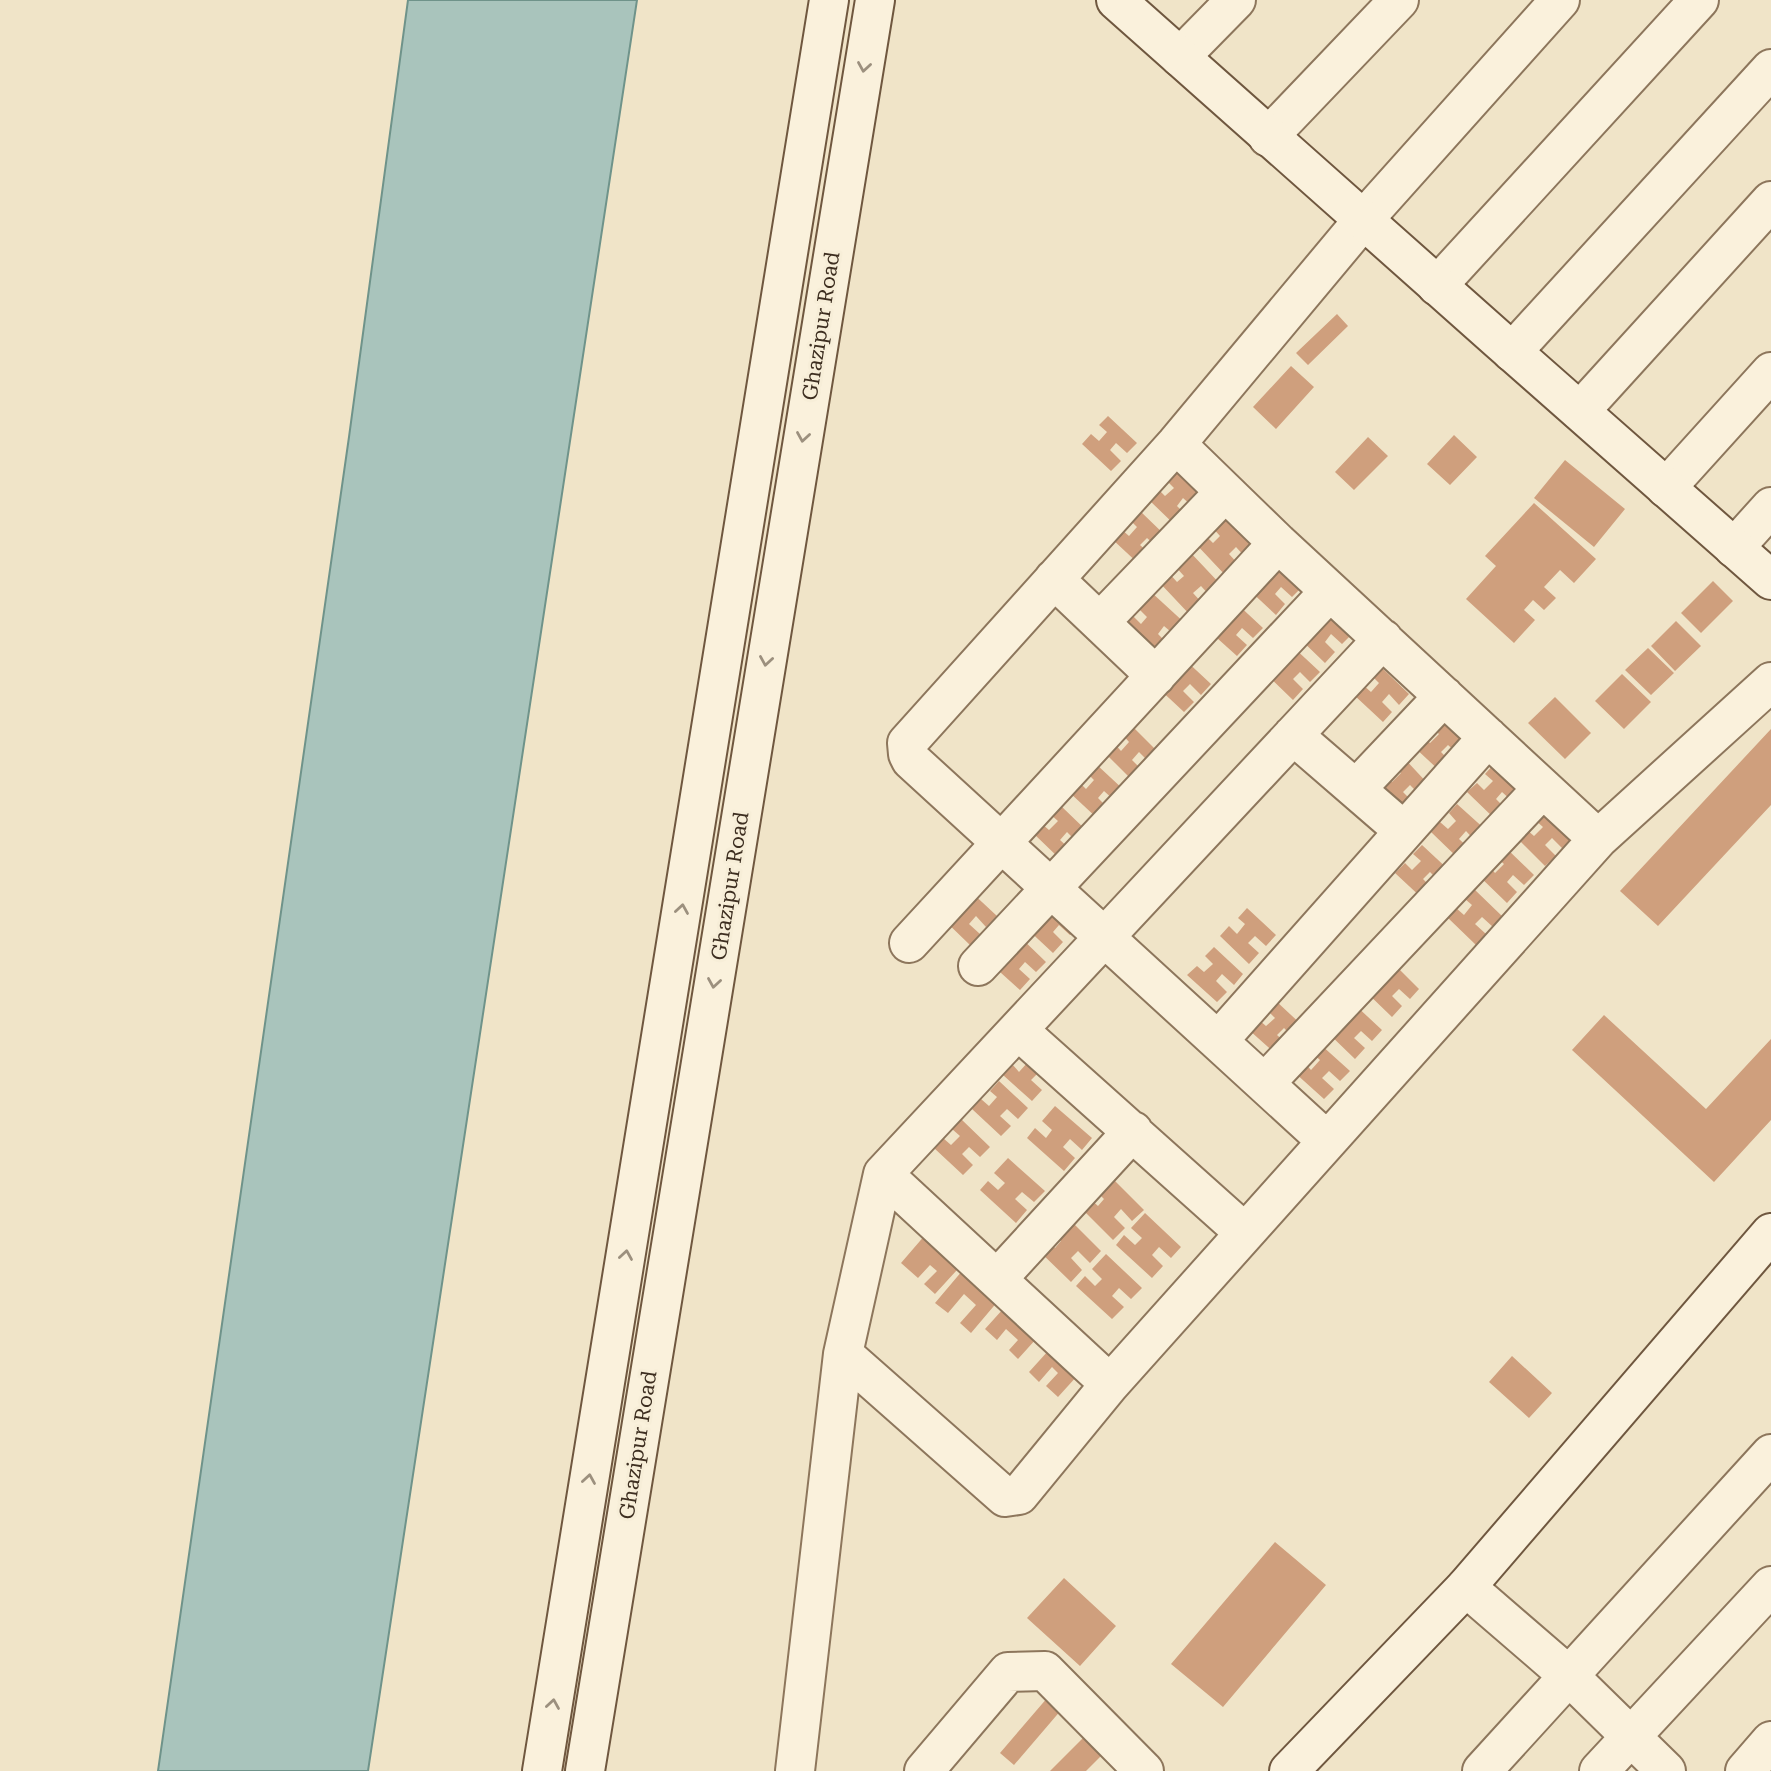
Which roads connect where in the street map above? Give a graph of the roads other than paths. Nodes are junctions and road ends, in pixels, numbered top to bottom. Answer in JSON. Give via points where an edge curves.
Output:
{"nodes":[{"id":1,"x":829,"y":0,"type":"edge"},
{"id":2,"x":875,"y":0,"type":"edge"},
{"id":3,"x":1116,"y":0,"type":"edge"},
{"id":4,"x":1236,"y":0,"type":"edge"},
{"id":5,"x":1399,"y":0,"type":"edge"},
{"id":6,"x":1560,"y":0,"type":"edge"},
{"id":7,"x":1699,"y":0,"type":"edge"},
{"id":8,"x":1180,"y":57,"type":"junction"},
{"id":9,"x":1771,"y":70,"type":"edge"},
{"id":10,"x":1268,"y":137,"type":"junction"},
{"id":11,"x":1771,"y":201,"type":"edge"},
{"id":12,"x":1364,"y":219,"type":"junction"},
{"id":13,"x":1437,"y":286,"type":"junction"},
{"id":14,"x":1512,"y":352,"type":"junction"},
{"id":15,"x":1771,"y":372,"type":"edge"},
{"id":16,"x":1580,"y":411,"type":"junction"},
{"id":17,"x":1176,"y":444,"type":"junction"},
{"id":18,"x":1666,"y":488,"type":"junction"},
{"id":19,"x":1225,"y":492,"type":"junction"},
{"id":20,"x":1771,"y":507,"type":"edge"},
{"id":21,"x":1278,"y":542,"type":"junction"},
{"id":22,"x":1734,"y":548,"type":"junction"},
{"id":23,"x":1054,"y":579,"type":"junction"},
{"id":24,"x":1771,"y":580,"type":"edge"},
{"id":25,"x":1330,"y":591,"type":"junction"},
{"id":26,"x":1100,"y":622,"type":"junction"},
{"id":27,"x":1383,"y":639,"type":"junction"},
{"id":28,"x":1156,"y":676,"type":"junction"},
{"id":29,"x":1771,"y":682,"type":"edge"},
{"id":30,"x":1444,"y":696,"type":"junction"},
{"id":31,"x":1293,"y":735,"type":"junction"},
{"id":32,"x":1488,"y":737,"type":"junction"},
{"id":33,"x":1543,"y":788,"type":"junction"},
{"id":34,"x":1356,"y":789,"type":"junction"},
{"id":35,"x":1404,"y":831,"type":"junction"},
{"id":36,"x":1598,"y":839,"type":"junction"},
{"id":37,"x":1001,"y":844,"type":"junction"},
{"id":38,"x":1051,"y":889,"type":"junction"},
{"id":39,"x":1104,"y":937,"type":"junction"},
{"id":40,"x":909,"y":943,"type":"dead end"},
{"id":41,"x":978,"y":966,"type":"dead end"},
{"id":42,"x":1018,"y":1030,"type":"junction"},
{"id":43,"x":1218,"y":1041,"type":"junction"},
{"id":44,"x":1265,"y":1083,"type":"junction"},
{"id":45,"x":1133,"y":1131,"type":"junction"},
{"id":46,"x":1327,"y":1141,"type":"junction"},
{"id":47,"x":883,"y":1174,"type":"junction"},
{"id":48,"x":1245,"y":1233,"type":"junction"},
{"id":49,"x":1771,"y":1233,"type":"edge"},
{"id":50,"x":998,"y":1278,"type":"junction"},
{"id":51,"x":843,"y":1354,"type":"junction"},
{"id":52,"x":1110,"y":1384,"type":"junction"},
{"id":53,"x":1771,"y":1454,"type":"edge"},
{"id":54,"x":1771,"y":1586,"type":"edge"},
{"id":55,"x":1466,"y":1587,"type":"junction"},
{"id":56,"x":1569,"y":1676,"type":"junction"},
{"id":57,"x":1629,"y":1737,"type":"junction"},
{"id":58,"x":1771,"y":1741,"type":"edge"},
{"id":59,"x":542,"y":1771,"type":"edge"},
{"id":60,"x":585,"y":1771,"type":"edge"},
{"id":61,"x":795,"y":1771,"type":"edge"},
{"id":62,"x":924,"y":1771,"type":"edge"},
{"id":63,"x":1144,"y":1771,"type":"edge"},
{"id":64,"x":1289,"y":1771,"type":"edge"},
{"id":65,"x":1482,"y":1771,"type":"edge"},
{"id":66,"x":1599,"y":1771,"type":"edge"},
{"id":67,"x":1666,"y":1771,"type":"edge"},
{"id":68,"x":1745,"y":1771,"type":"edge"}],
"edges":[{"from":59,"to":1,"type":"street","name":"Ghazipur Road","one_way":true},
{"from":2,"to":60,"type":"street","name":"Ghazipur Road","one_way":true},
{"from":3,"to":8,"type":"street"},
{"from":4,"to":8,"type":"street"},
{"from":5,"to":10,"type":"street"},
{"from":6,"to":12,"type":"street"},
{"from":7,"to":13,"type":"street"},
{"from":8,"to":10,"type":"street"},
{"from":9,"to":14,"type":"street"},
{"from":10,"to":12,"type":"street"},
{"from":11,"to":16,"type":"street"},
{"from":12,"to":13,"type":"street"},
{"from":12,"to":17,"type":"street"},
{"from":13,"to":14,"type":"street"},
{"from":14,"to":16,"type":"street"},
{"from":15,"to":18,"type":"street"},
{"from":16,"to":18,"type":"street"},
{"from":17,"to":19,"type":"street"},
{"from":17,"to":23,"type":"street"},
{"from":18,"to":22,"type":"street"},
{"from":19,"to":21,"type":"street"},
{"from":19,"to":26,"type":"street"},
{"from":20,"to":22,"type":"street"},
{"from":21,"to":25,"type":"street"},
{"from":21,"to":28,"type":"street"},
{"from":22,"to":24,"type":"street"},
{"from":23,"to":26,"type":"street"},
{"from":23,"to":37,"type":"street","via":[[907,743],[911,760]]},
{"from":25,"to":27,"type":"street"},
{"from":25,"to":38,"type":"street"},
{"from":26,"to":28,"type":"street"},
{"from":27,"to":30,"type":"street"},
{"from":27,"to":31,"type":"street"},
{"from":28,"to":37,"type":"street"},
{"from":29,"to":36,"type":"street"},
{"from":30,"to":32,"type":"street"},
{"from":30,"to":34,"type":"street"},
{"from":31,"to":34,"type":"street"},
{"from":31,"to":39,"type":"street"},
{"from":32,"to":33,"type":"street"},
{"from":32,"to":35,"type":"street"},
{"from":33,"to":36,"type":"street"},
{"from":33,"to":44,"type":"street"},
{"from":34,"to":35,"type":"street"},
{"from":35,"to":43,"type":"street"},
{"from":36,"to":46,"type":"street"},
{"from":37,"to":38,"type":"street"},
{"from":37,"to":40,"type":"street"},
{"from":38,"to":39,"type":"street"},
{"from":38,"to":41,"type":"street"},
{"from":39,"to":42,"type":"street"},
{"from":39,"to":43,"type":"street"},
{"from":42,"to":45,"type":"street"},
{"from":42,"to":47,"type":"street"},
{"from":43,"to":44,"type":"street"},
{"from":44,"to":46,"type":"street"},
{"from":45,"to":48,"type":"street"},
{"from":45,"to":50,"type":"street"},
{"from":46,"to":48,"type":"street"},
{"from":47,"to":50,"type":"street"},
{"from":47,"to":51,"type":"street"},
{"from":48,"to":52,"type":"street"},
{"from":49,"to":55,"type":"street"},
{"from":50,"to":52,"type":"street"},
{"from":51,"to":52,"type":"street","via":[[1010,1498],[1019,1495]]},
{"from":51,"to":61,"type":"street"},
{"from":53,"to":56,"type":"street"},
{"from":54,"to":57,"type":"street"},
{"from":55,"to":56,"type":"street"},
{"from":55,"to":64,"type":"street"},
{"from":56,"to":57,"type":"street"},
{"from":56,"to":65,"type":"street"},
{"from":57,"to":66,"type":"street"},
{"from":57,"to":67,"type":"street"},
{"from":58,"to":68,"type":"street"},
{"from":62,"to":63,"type":"street","via":[[1008,1672],[1045,1671]]}]}
